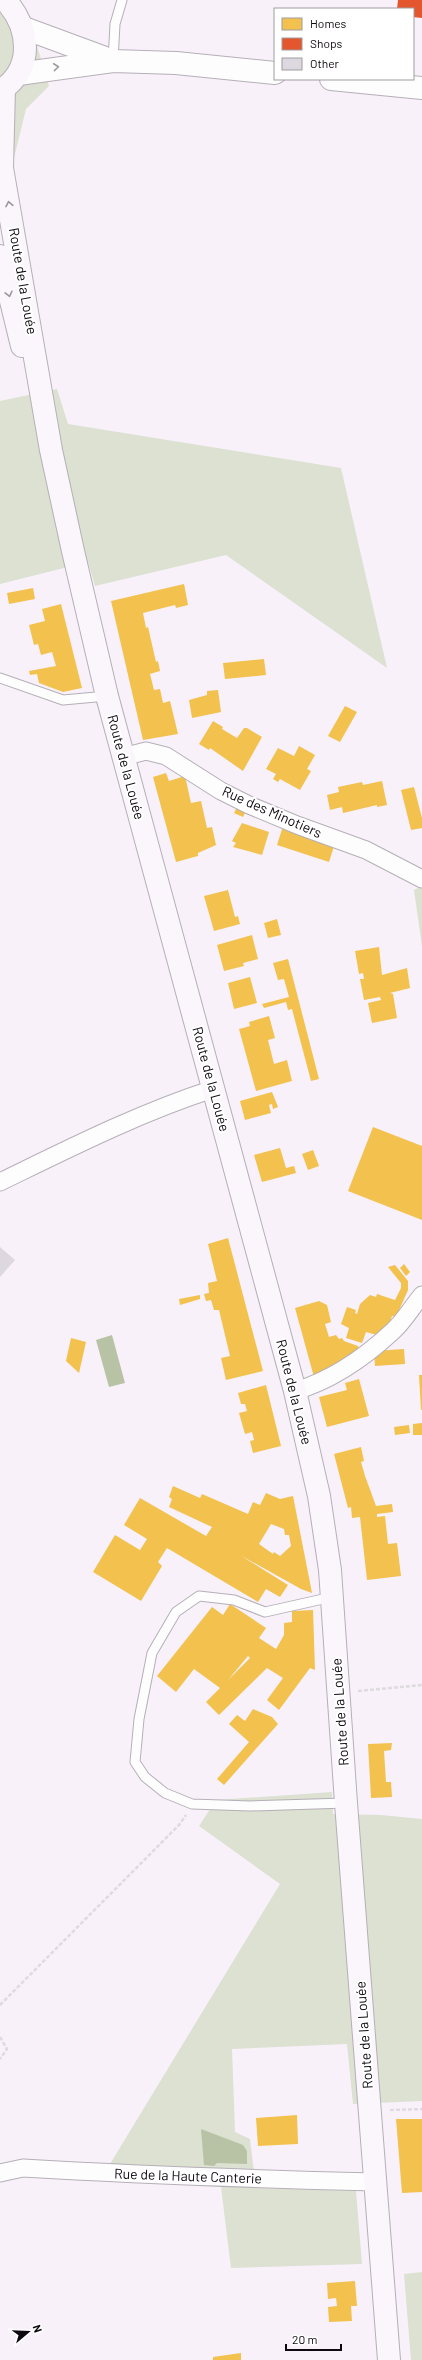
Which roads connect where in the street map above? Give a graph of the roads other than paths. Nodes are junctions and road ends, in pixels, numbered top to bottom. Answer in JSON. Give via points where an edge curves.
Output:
{"nodes":[{"id":1,"x":5,"y":0,"type":"edge"},
{"id":2,"x":122,"y":0,"type":"edge"},
{"id":3,"x":24,"y":28,"type":"junction"},
{"id":4,"x":113,"y":60,"type":"junction"},
{"id":5,"x":274,"y":73,"type":"edge"},
{"id":6,"x":341,"y":80,"type":"edge"},
{"id":7,"x":7,"y":84,"type":"edge"},
{"id":8,"x":422,"y":88,"type":"edge"},
{"id":9,"x":0,"y":256,"type":"edge"},
{"id":10,"x":51,"y":450,"type":"junction"},
{"id":11,"x":0,"y":678,"type":"edge"},
{"id":12,"x":107,"y":696,"type":"junction"},
{"id":13,"x":123,"y":757,"type":"junction"},
{"id":14,"x":422,"y":879,"type":"edge"},
{"id":15,"x":213,"y":1089,"type":"junction"},
{"id":16,"x":0,"y":1182,"type":"edge"},
{"id":17,"x":422,"y":1295,"type":"edge"},
{"id":18,"x":295,"y":1391,"type":"junction"},
{"id":19,"x":332,"y":1597,"type":"junction"},
{"id":20,"x":346,"y":1803,"type":"junction"},
{"id":21,"x":0,"y":2173,"type":"edge"},
{"id":22,"x":376,"y":2182,"type":"junction"},
{"id":23,"x":389,"y":2360,"type":"edge"}],
"edges":[{"from":1,"to":3,"type":"main road","via":[[17,13]]},
{"from":2,"to":4,"type":"lane","via":[[115,24]]},
{"from":3,"to":4,"type":"street"},
{"from":3,"to":7,"type":"main road","name":"Route de la Louée","via":[[25,52]]},
{"from":4,"to":5,"type":"street","via":[[176,63]]},
{"from":7,"to":4,"type":"street","one_way":true},
{"from":6,"to":8,"type":"street"},
{"from":10,"to":7,"type":"main road","name":"Route de la Louée","one_way":true,"via":[[2,168]]},
{"from":9,"to":10,"type":"main road","name":"Route de la Louée","one_way":true,"via":[[14,320]]},
{"from":10,"to":12,"type":"main road","name":"Route de la Louée"},
{"from":11,"to":12,"type":"lane","via":[[63,700]]},
{"from":12,"to":13,"type":"main road","name":"Route de la Louée"},
{"from":13,"to":14,"type":"street","name":"Rue des Minotiers","via":[[146,751],[166,756],[221,791],[297,825],[366,850]]},
{"from":13,"to":15,"type":"main road","name":"Route de la Louée"},
{"from":15,"to":16,"type":"street","via":[[179,1100],[91,1138]]},
{"from":15,"to":18,"type":"main road","name":"Route de la Louée"},
{"from":17,"to":18,"type":"street","via":[[394,1330],[357,1361],[332,1378]]},
{"from":18,"to":19,"type":"main road","name":"Route de la Louée","via":[[318,1496]]},
{"from":19,"to":20,"type":"main road","name":"Route de la Louée"},
{"from":19,"to":20,"type":"lane","via":[[265,1612],[234,1600],[200,1596],[176,1612],[152,1653],[139,1719],[135,1762],[145,1777],[166,1793],[192,1804],[250,1806]]},
{"from":20,"to":22,"type":"main road","name":"Route de la Louée"},
{"from":21,"to":22,"type":"street","name":"Rue de la Haute Canterie","via":[[23,2168],[223,2178]]},
{"from":22,"to":23,"type":"main road","name":"Route de la Louée"}]}
